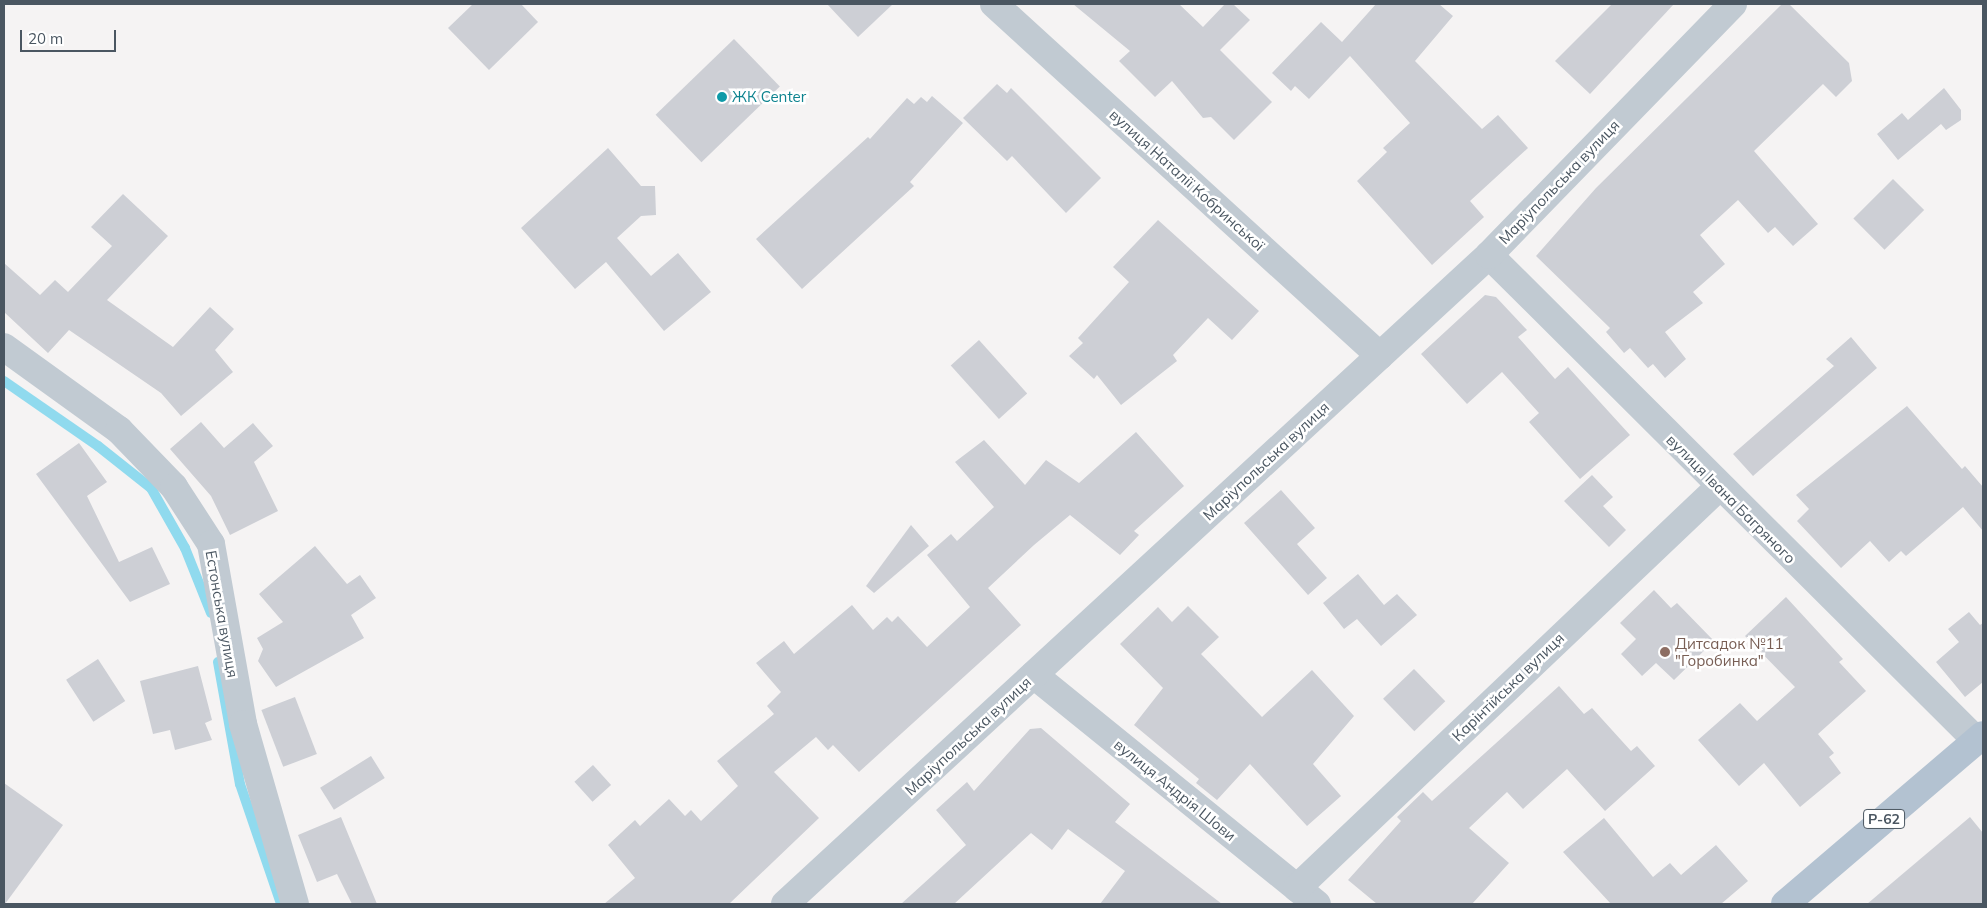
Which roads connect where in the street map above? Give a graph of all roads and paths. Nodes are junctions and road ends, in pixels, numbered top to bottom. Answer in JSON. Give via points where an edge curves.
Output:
{"nodes":[{"id":1,"x":994,"y":4,"type":"edge"},
{"id":2,"x":1733,"y":4,"type":"edge"},
{"id":3,"x":1489,"y":255,"type":"junction"},
{"id":4,"x":4,"y":347,"type":"edge"},
{"id":5,"x":1380,"y":356,"type":"junction"},
{"id":6,"x":1719,"y":487,"type":"junction"},
{"id":7,"x":1034,"y":675,"type":"junction"},
{"id":8,"x":1980,"y":738,"type":"edge"},
{"id":9,"x":1307,"y":896,"type":"edge"},
{"id":10,"x":295,"y":904,"type":"edge"},
{"id":11,"x":785,"y":904,"type":"edge"},
{"id":12,"x":1785,"y":904,"type":"edge"}],
"edges":[{"from":1,"to":5,"type":"street","name":"вулиця Наталії Кобринської"},
{"from":2,"to":3,"type":"street","name":"Маріупольська вулиця"},
{"from":3,"to":5,"type":"street","name":"Маріупольська вулиця"},
{"from":3,"to":6,"type":"street","name":"вулиця Івана Багряного"},
{"from":4,"to":10,"type":"street","name":"Естонська вулиця","via":[[119,430],[174,487],[210,544],[243,724]]},
{"from":5,"to":7,"type":"street","name":"Маріупольська вулиця"},
{"from":6,"to":8,"type":"street","name":"вулиця Івана Багряного"},
{"from":6,"to":9,"type":"street","name":"Карінтійська вулиця"},
{"from":7,"to":9,"type":"street","name":"вулиця Андрія Шови"},
{"from":7,"to":11,"type":"street","name":"Маріупольська вулиця"},
{"from":8,"to":12,"type":"main road","number":"Р-62"}]}
